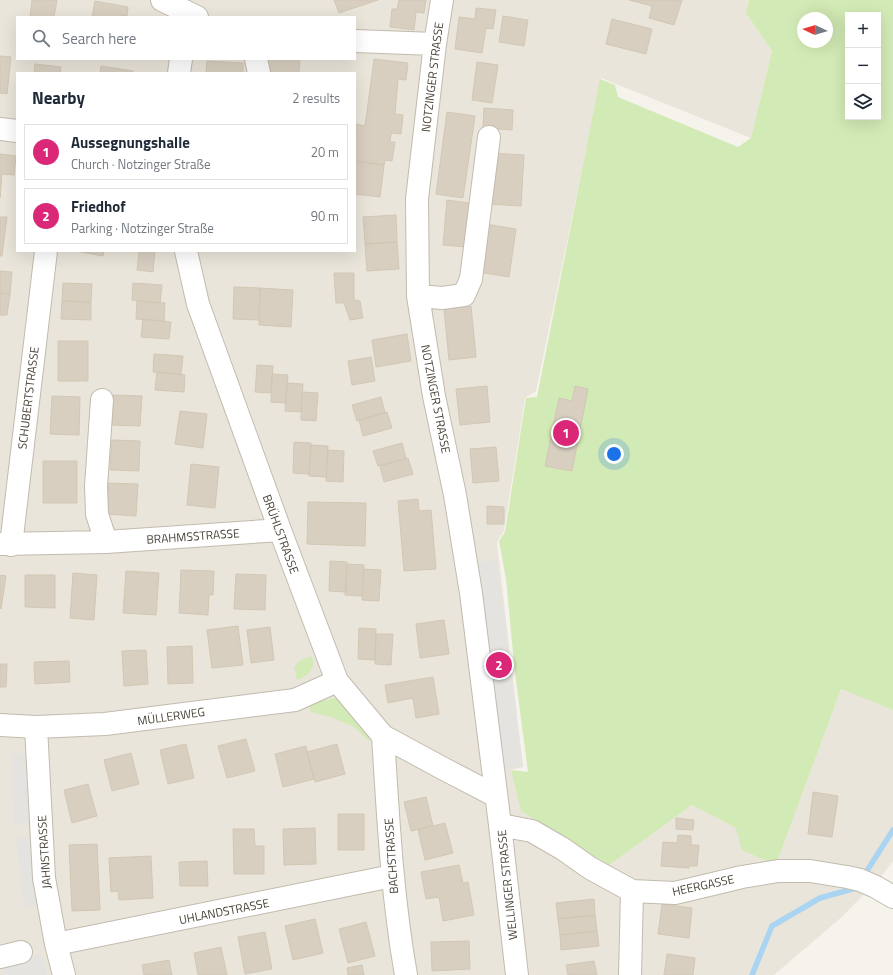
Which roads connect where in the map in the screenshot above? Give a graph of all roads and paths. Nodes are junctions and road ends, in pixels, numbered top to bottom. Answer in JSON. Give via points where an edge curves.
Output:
{"nodes":[{"id":1,"x":162,"y":0,"type":"edge"},
{"id":2,"x":442,"y":0,"type":"edge"},
{"id":3,"x":192,"y":12,"type":"edge"},
{"id":4,"x":356,"y":41,"type":"edge"},
{"id":5,"x":435,"y":44,"type":"junction"},
{"id":6,"x":181,"y":60,"type":"edge"},
{"id":7,"x":256,"y":60,"type":"edge"},
{"id":8,"x":179,"y":72,"type":"edge"},
{"id":9,"x":259,"y":72,"type":"edge"},
{"id":10,"x":0,"y":129,"type":"edge"},
{"id":11,"x":16,"y":131,"type":"edge"},
{"id":12,"x":489,"y":137,"type":"dead end"},
{"id":13,"x":46,"y":252,"type":"edge"},
{"id":14,"x":186,"y":252,"type":"edge"},
{"id":15,"x":418,"y":296,"type":"junction"},
{"id":16,"x":102,"y":400,"type":"dead end"},
{"id":17,"x":280,"y":530,"type":"junction"},
{"id":18,"x":106,"y":542,"type":"junction"},
{"id":19,"x":5,"y":545,"type":"edge"},
{"id":20,"x":337,"y":681,"type":"junction"},
{"id":21,"x":0,"y":725,"type":"edge"},
{"id":22,"x":36,"y":727,"type":"junction"},
{"id":23,"x":383,"y":736,"type":"junction"},
{"id":24,"x":444,"y":769,"type":"junction"},
{"id":25,"x":493,"y":772,"type":"junction"},
{"id":26,"x":496,"y":796,"type":"junction"},
{"id":27,"x":500,"y":825,"type":"junction"},
{"id":28,"x":392,"y":876,"type":"junction"},
{"id":29,"x":632,"y":891,"type":"junction"},
{"id":30,"x":885,"y":892,"type":"edge"},
{"id":31,"x":56,"y":944,"type":"junction"},
{"id":32,"x":21,"y":952,"type":"dead end"},
{"id":33,"x":0,"y":957,"type":"edge"},
{"id":34,"x":64,"y":975,"type":"edge"},
{"id":35,"x":406,"y":975,"type":"edge"},
{"id":36,"x":517,"y":975,"type":"edge"},
{"id":37,"x":630,"y":975,"type":"edge"}],
"edges":[{"from":1,"to":3,"type":"street"},
{"from":2,"to":5,"type":"street","name":"NOTZINGER STRASSE"},
{"from":4,"to":5,"type":"street"},
{"from":5,"to":15,"type":"street","name":"NOTZINGER STRASSE","via":[[417,199]]},
{"from":6,"to":8,"type":"street"},
{"from":7,"to":9,"type":"street"},
{"from":10,"to":11,"type":"street"},
{"from":12,"to":15,"type":"street","via":[[471,278],[464,295],[442,298]]},
{"from":13,"to":19,"type":"street","name":"SCHUBERTSTRASSE"},
{"from":14,"to":17,"type":"street","name":"BRÜHLSTRASSE","via":[[198,304]]},
{"from":15,"to":25,"type":"street","name":"NOTZINGER STRASSE","via":[[471,593]]},
{"from":16,"to":18,"type":"street","via":[[96,486],[98,514]]},
{"from":17,"to":18,"type":"street","name":"BRAHMSSTRASSE"},
{"from":17,"to":20,"type":"street","name":"BRÜHLSTRASSE"},
{"from":18,"to":19,"type":"street","name":"BRAHMSSTRASSE"},
{"from":20,"to":22,"type":"street","name":"MÜLLERWEG","via":[[295,700],[105,724]]},
{"from":20,"to":23,"type":"street","name":"BRÜHLSTRASSE"},
{"from":21,"to":22,"type":"street","name":"MÜLLERWEG"},
{"from":22,"to":31,"type":"street","name":"JAHNSTRASSE","via":[[44,878]]},
{"from":23,"to":24,"type":"street","name":"BRÜHLSTRASSE"},
{"from":23,"to":28,"type":"street","name":"BACHSTRASSE"},
{"from":24,"to":25,"type":"street","name":"BRÜHLSTRASSE"},
{"from":24,"to":26,"type":"street","name":"BRÜHLSTRASSE"},
{"from":25,"to":26,"type":"street","name":"NOTZINGER STRASSE"},
{"from":26,"to":27,"type":"street","name":"WELLINGER STRASSE"},
{"from":27,"to":29,"type":"street","name":"HEERGASSE","via":[[532,831]]},
{"from":27,"to":36,"type":"street","name":"WELLINGER STRASSE"},
{"from":28,"to":31,"type":"street","name":"UHLANDSTRASSE"},
{"from":28,"to":35,"type":"street","name":"BACHSTRASSE"},
{"from":29,"to":30,"type":"street","name":"HEERGASSE","via":[[675,893],[778,871],[847,877]]},
{"from":29,"to":37,"type":"street"},
{"from":31,"to":34,"type":"street","name":"JAHNSTRASSE"},
{"from":32,"to":33,"type":"street"}]}
